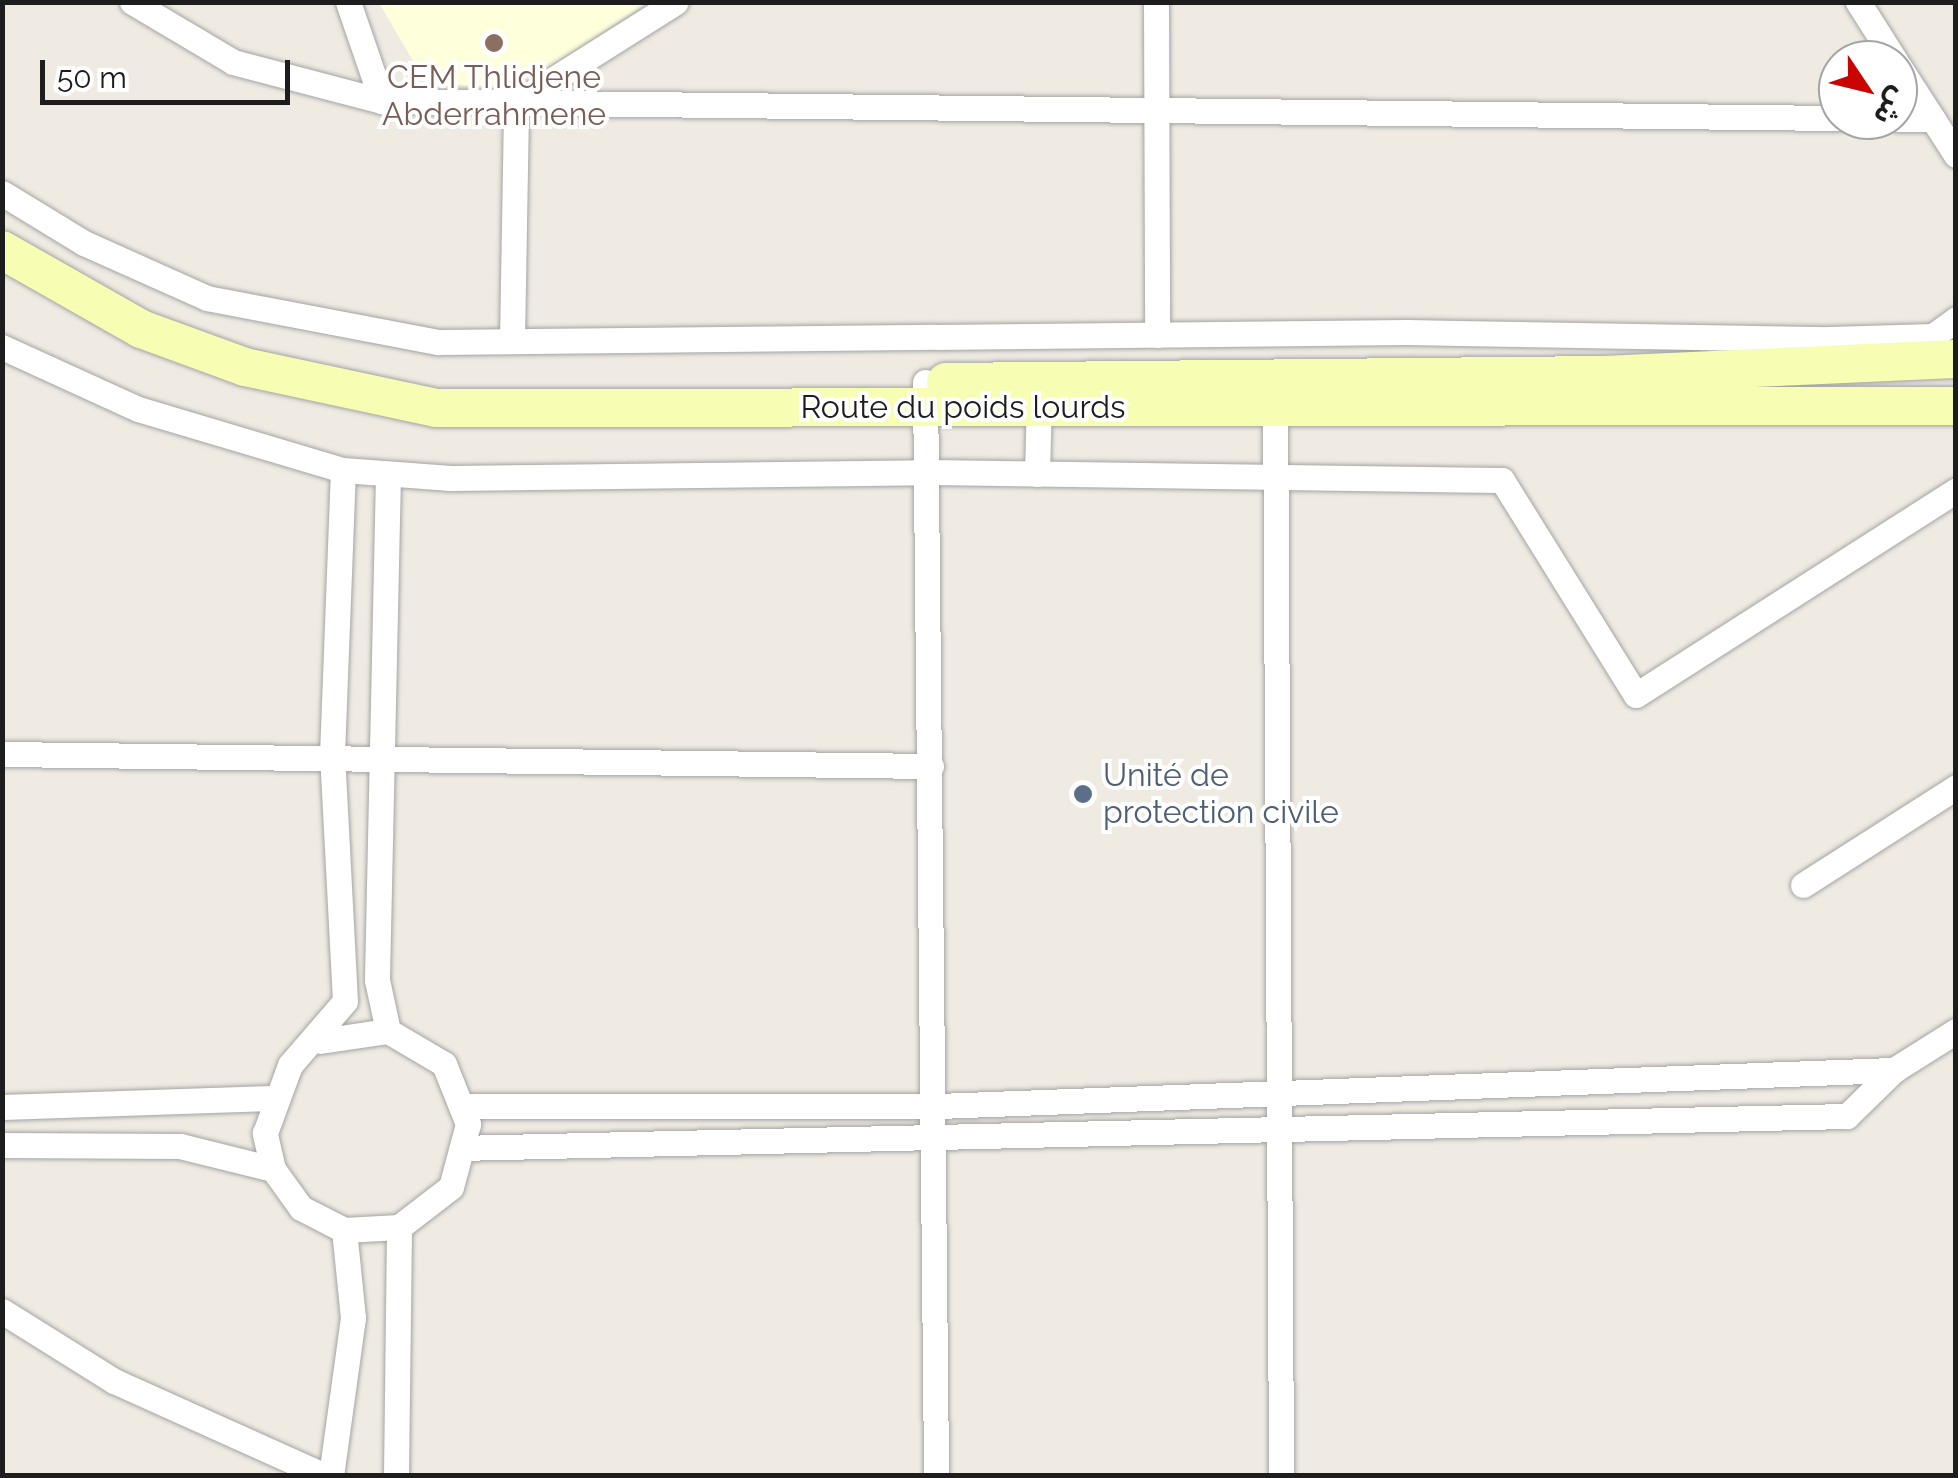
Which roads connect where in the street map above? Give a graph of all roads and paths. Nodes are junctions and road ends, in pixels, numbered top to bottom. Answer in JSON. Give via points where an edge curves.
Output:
{"nodes":[{"id":1,"x":132,"y":2,"type":"edge"},
{"id":2,"x":348,"y":2,"type":"edge"},
{"id":3,"x":676,"y":2,"type":"edge"},
{"id":4,"x":1156,"y":2,"type":"edge"},
{"id":5,"x":1858,"y":2,"type":"edge"},
{"id":6,"x":1882,"y":40,"type":"edge"},
{"id":7,"x":1918,"y":96,"type":"edge"},
{"id":8,"x":382,"y":102,"type":"junction"},
{"id":9,"x":516,"y":103,"type":"junction"},
{"id":10,"x":1155,"y":110,"type":"junction"},
{"id":11,"x":1818,"y":118,"type":"edge"},
{"id":12,"x":1918,"y":119,"type":"edge"},
{"id":13,"x":1933,"y":119,"type":"junction"},
{"id":14,"x":1954,"y":151,"type":"edge"},
{"id":15,"x":2,"y":193,"type":"edge"},
{"id":16,"x":2,"y":250,"type":"edge"},
{"id":17,"x":1956,"y":319,"type":"edge"},
{"id":18,"x":1157,"y":334,"type":"junction"},
{"id":19,"x":512,"y":340,"type":"junction"},
{"id":20,"x":2,"y":347,"type":"edge"},
{"id":21,"x":1944,"y":348,"type":"edge"},
{"id":22,"x":1275,"y":393,"type":"junction"},
{"id":23,"x":925,"y":394,"type":"junction"},
{"id":24,"x":1040,"y":394,"type":"junction"},
{"id":25,"x":1956,"y":406,"type":"edge"},
{"id":26,"x":343,"y":470,"type":"junction"},
{"id":27,"x":926,"y":472,"type":"junction"},
{"id":28,"x":388,"y":474,"type":"junction"},
{"id":29,"x":1037,"y":474,"type":"junction"},
{"id":30,"x":1270,"y":477,"type":"junction"},
{"id":31,"x":1956,"y":490,"type":"edge"},
{"id":32,"x":2,"y":754,"type":"edge"},
{"id":33,"x":332,"y":755,"type":"junction"},
{"id":34,"x":382,"y":763,"type":"junction"},
{"id":35,"x":931,"y":766,"type":"junction"},
{"id":36,"x":1956,"y":787,"type":"edge"},
{"id":37,"x":1803,"y":885,"type":"dead end"},
{"id":38,"x":1956,"y":1030,"type":"edge"},
{"id":39,"x":388,"y":1031,"type":"junction"},
{"id":40,"x":320,"y":1040,"type":"junction"},
{"id":41,"x":1894,"y":1070,"type":"junction"},
{"id":42,"x":1277,"y":1092,"type":"junction"},
{"id":43,"x":271,"y":1098,"type":"junction"},
{"id":44,"x":461,"y":1106,"type":"junction"},
{"id":45,"x":938,"y":1106,"type":"junction"},
{"id":46,"x":2,"y":1107,"type":"edge"},
{"id":47,"x":1277,"y":1130,"type":"junction"},
{"id":48,"x":938,"y":1136,"type":"junction"},
{"id":49,"x":2,"y":1145,"type":"edge"},
{"id":50,"x":462,"y":1148,"type":"junction"},
{"id":51,"x":272,"y":1169,"type":"junction"},
{"id":52,"x":400,"y":1227,"type":"junction"},
{"id":53,"x":344,"y":1230,"type":"junction"},
{"id":54,"x":2,"y":1310,"type":"edge"},
{"id":55,"x":328,"y":1476,"type":"edge"},
{"id":56,"x":396,"y":1476,"type":"edge"},
{"id":57,"x":936,"y":1476,"type":"edge"},
{"id":58,"x":1281,"y":1476,"type":"edge"}],
"edges":[{"from":1,"to":8,"type":"street","via":[[233,62]]},
{"from":2,"to":8,"type":"street"},
{"from":3,"to":9,"type":"street"},
{"from":4,"to":10,"type":"street"},
{"from":5,"to":6,"type":"street"},
{"from":7,"to":13,"type":"street"},
{"from":8,"to":9,"type":"street"},
{"from":9,"to":10,"type":"street"},
{"from":9,"to":19,"type":"street"},
{"from":10,"to":11,"type":"street"},
{"from":10,"to":18,"type":"street"},
{"from":12,"to":13,"type":"street"},
{"from":13,"to":14,"type":"street"},
{"from":15,"to":19,"type":"street","via":[[84,244],[207,298],[438,342]]},
{"from":16,"to":23,"type":"street","via":[[140,328],[245,367],[464,386]]},
{"from":17,"to":21,"type":"street"},
{"from":18,"to":19,"type":"street"},
{"from":18,"to":21,"type":"street"},
{"from":20,"to":26,"type":"street","via":[[138,408]]},
{"from":21,"to":22,"type":"street","via":[[1876,363]]},
{"from":22,"to":24,"type":"street"},
{"from":22,"to":25,"type":"street"},
{"from":22,"to":30,"type":"street"},
{"from":23,"to":24,"type":"street"},
{"from":23,"to":27,"type":"street"},
{"from":24,"to":29,"type":"street"},
{"from":26,"to":28,"type":"street"},
{"from":26,"to":33,"type":"street"},
{"from":27,"to":28,"type":"street"},
{"from":27,"to":29,"type":"street"},
{"from":27,"to":35,"type":"street"},
{"from":28,"to":34,"type":"street"},
{"from":29,"to":30,"type":"street"},
{"from":30,"to":31,"type":"street","via":[[1502,480],[1636,695]]},
{"from":30,"to":42,"type":"street"},
{"from":32,"to":33,"type":"street"},
{"from":33,"to":34,"type":"street"},
{"from":33,"to":40,"type":"street","via":[[345,1001]]},
{"from":34,"to":35,"type":"street"},
{"from":34,"to":39,"type":"street","via":[[377,980]]},
{"from":35,"to":45,"type":"street"},
{"from":36,"to":37,"type":"street"},
{"from":38,"to":41,"type":"street"},
{"from":39,"to":40,"type":"street"},
{"from":39,"to":44,"type":"street","via":[[444,1064]]},
{"from":40,"to":43,"type":"street"},
{"from":41,"to":42,"type":"street"},
{"from":41,"to":47,"type":"street","via":[[1847,1116]]},
{"from":42,"to":45,"type":"street"},
{"from":42,"to":47,"type":"street"},
{"from":43,"to":46,"type":"street"},
{"from":43,"to":51,"type":"street"},
{"from":44,"to":45,"type":"street"},
{"from":44,"to":50,"type":"street","via":[[468,1124]]},
{"from":45,"to":48,"type":"street"},
{"from":47,"to":48,"type":"street"},
{"from":47,"to":58,"type":"street"},
{"from":48,"to":50,"type":"street"},
{"from":48,"to":57,"type":"street"},
{"from":49,"to":51,"type":"street","via":[[180,1146]]},
{"from":50,"to":52,"type":"street","via":[[451,1187]]},
{"from":51,"to":53,"type":"street","via":[[301,1208]]},
{"from":52,"to":53,"type":"street"},
{"from":52,"to":56,"type":"street"},
{"from":53,"to":55,"type":"street","via":[[353,1318]]},
{"from":54,"to":55,"type":"street","via":[[114,1381]]}]}
